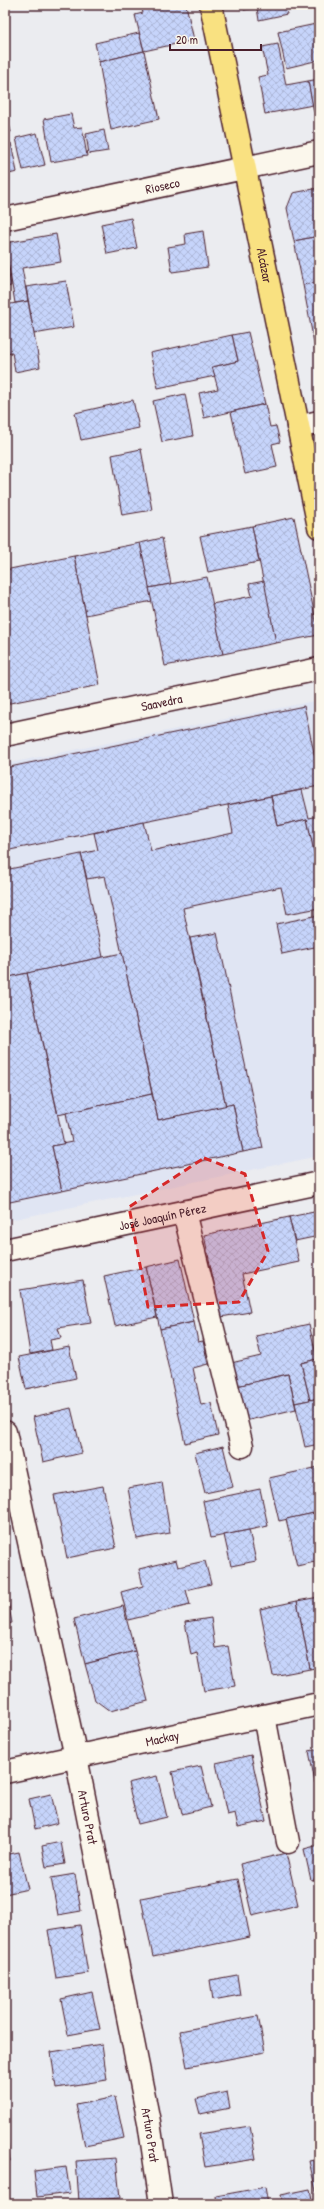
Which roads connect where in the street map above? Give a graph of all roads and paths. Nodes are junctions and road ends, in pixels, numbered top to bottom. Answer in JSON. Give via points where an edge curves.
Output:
{"nodes":[{"id":1,"x":211,"y":5,"type":"edge"},
{"id":2,"x":319,"y":152,"type":"edge"},
{"id":3,"x":245,"y":168,"type":"junction"},
{"id":4,"x":5,"y":219,"type":"edge"},
{"id":5,"x":309,"y":424,"type":"edge"},
{"id":6,"x":319,"y":527,"type":"edge"},
{"id":7,"x":319,"y":669,"type":"edge"},
{"id":8,"x":5,"y":735,"type":"edge"},
{"id":9,"x":319,"y":1183,"type":"edge"},
{"id":10,"x":184,"y":1212,"type":"junction"},
{"id":11,"x":5,"y":1250,"type":"edge"},
{"id":12,"x":5,"y":1432,"type":"edge"},
{"id":13,"x":242,"y":1446,"type":"dead end"},
{"id":14,"x":319,"y":1704,"type":"edge"},
{"id":15,"x":264,"y":1716,"type":"junction"},
{"id":16,"x":76,"y":1757,"type":"junction"},
{"id":17,"x":5,"y":1772,"type":"edge"},
{"id":18,"x":288,"y":1842,"type":"dead end"},
{"id":19,"x":161,"y":2204,"type":"edge"}],
"edges":[{"from":1,"to":3,"type":"main road","name":"Alcázar"},
{"from":2,"to":3,"type":"street","name":"Rioseco"},
{"from":3,"to":4,"type":"street","name":"Rioseco"},
{"from":3,"to":5,"type":"main road","name":"Alcázar"},
{"from":5,"to":6,"type":"main road","name":"Alcázar"},
{"from":7,"to":8,"type":"street","name":"Saavedra"},
{"from":9,"to":10,"type":"street","name":"José Joaquín Pérez"},
{"from":10,"to":11,"type":"street","name":"José Joaquín Pérez"},
{"from":10,"to":13,"type":"street"},
{"from":12,"to":16,"type":"street","name":"Arturo Prat"},
{"from":14,"to":15,"type":"street","name":"Mackay"},
{"from":15,"to":16,"type":"street","name":"Mackay"},
{"from":15,"to":18,"type":"street"},
{"from":16,"to":17,"type":"street","name":"Mackay"},
{"from":16,"to":19,"type":"street","name":"Arturo Prat","via":[[149,2122]]}]}
